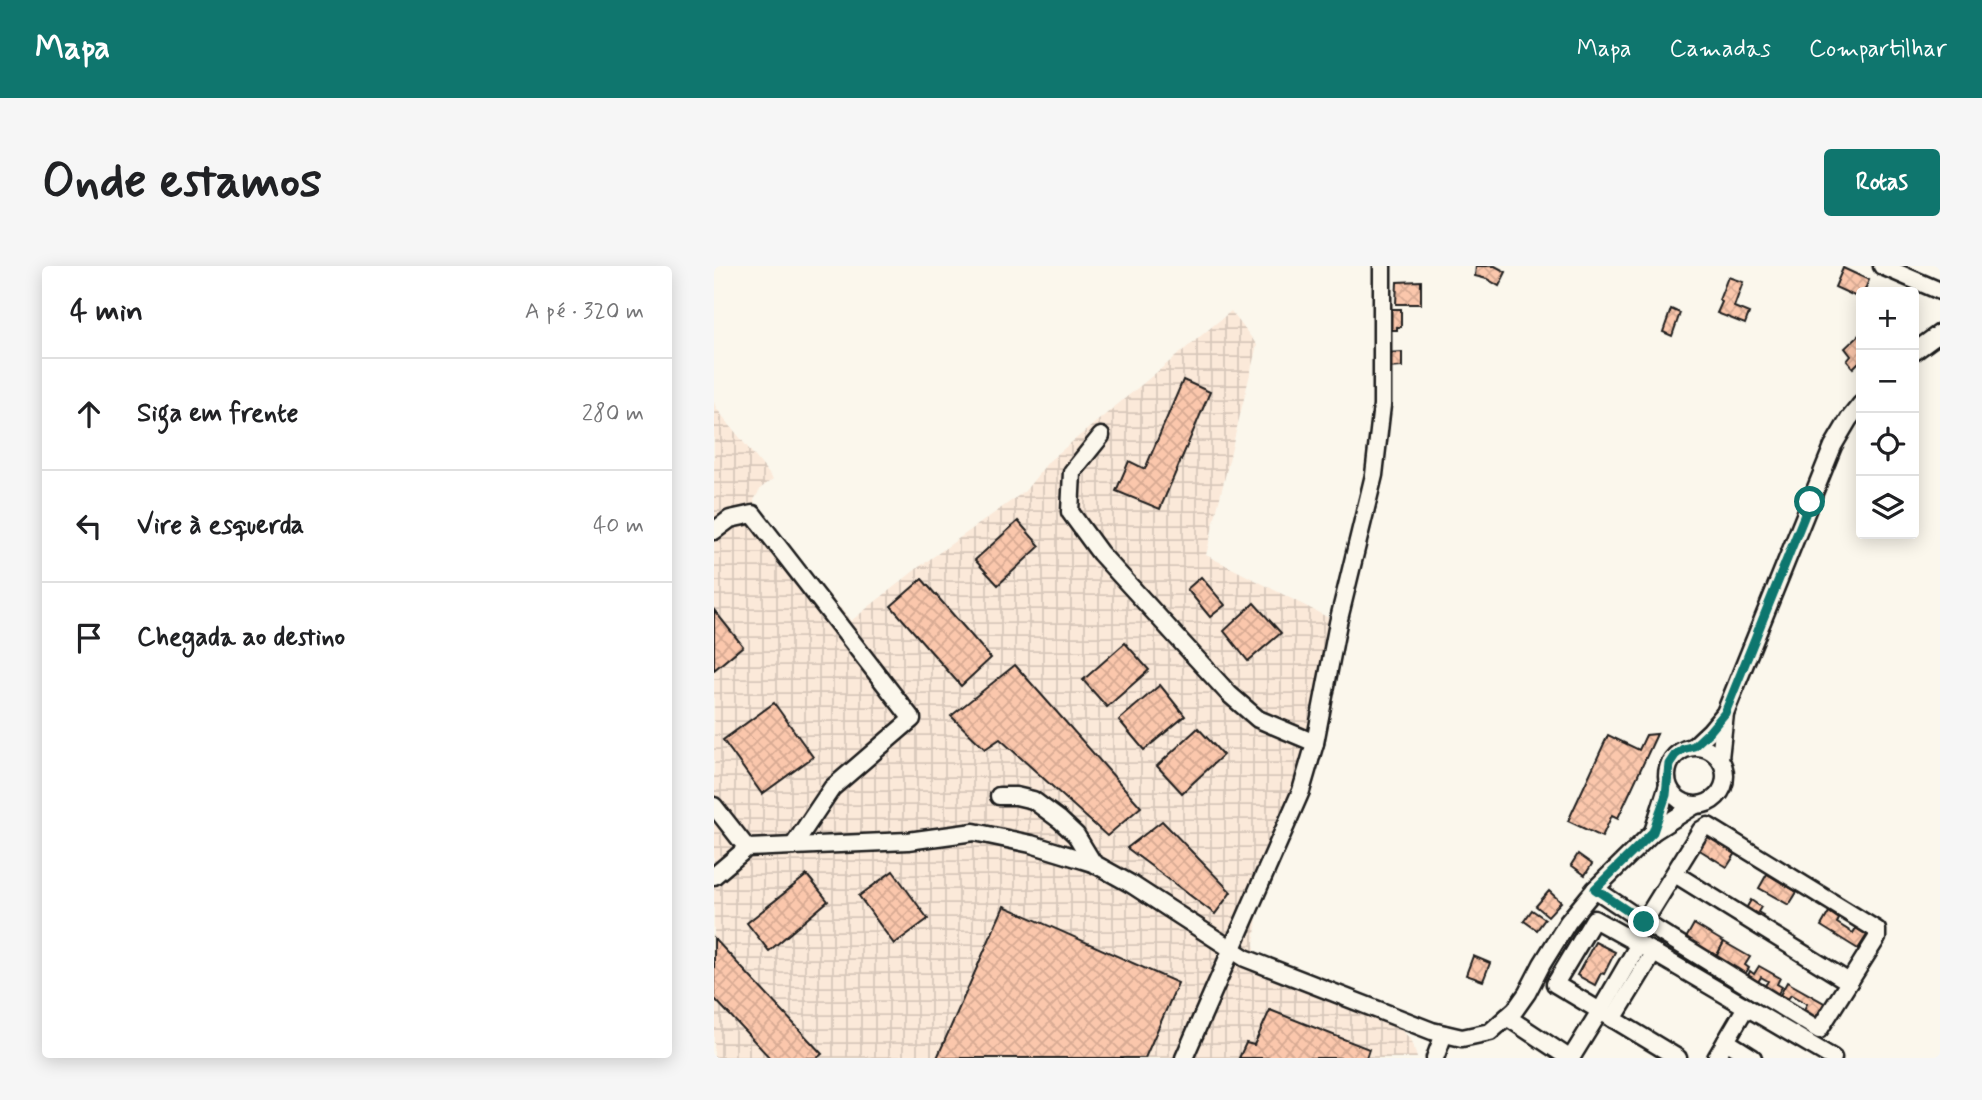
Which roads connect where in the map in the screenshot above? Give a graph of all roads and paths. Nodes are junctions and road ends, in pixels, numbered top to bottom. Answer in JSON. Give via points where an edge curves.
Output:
{"nodes":[{"id":1,"x":1382,"y":266,"type":"edge"},
{"id":2,"x":1882,"y":266,"type":"edge"},
{"id":3,"x":1940,"y":291,"type":"edge"},
{"id":4,"x":1940,"y":333,"type":"edge"},
{"id":5,"x":1917,"y":350,"type":"edge"},
{"id":6,"x":1856,"y":410,"type":"edge"},
{"id":7,"x":1101,"y":436,"type":"dead end"},
{"id":8,"x":714,"y":531,"type":"edge"},
{"id":9,"x":1725,"y":713,"type":"junction"},
{"id":10,"x":1315,"y":743,"type":"junction"},
{"id":11,"x":1694,"y":746,"type":"junction"},
{"id":12,"x":1720,"y":758,"type":"junction"},
{"id":13,"x":1668,"y":785,"type":"junction"},
{"id":14,"x":999,"y":796,"type":"dead end"},
{"id":15,"x":714,"y":806,"type":"edge"},
{"id":16,"x":1694,"y":806,"type":"junction"},
{"id":17,"x":1653,"y":832,"type":"junction"},
{"id":18,"x":793,"y":846,"type":"junction"},
{"id":19,"x":747,"y":848,"type":"junction"},
{"id":20,"x":1093,"y":863,"type":"junction"},
{"id":21,"x":1675,"y":874,"type":"junction"},
{"id":22,"x":714,"y":876,"type":"edge"},
{"id":23,"x":1595,"y":889,"type":"junction"},
{"id":24,"x":1644,"y":922,"type":"junction"},
{"id":25,"x":1639,"y":944,"type":"junction"},
{"id":26,"x":1231,"y":951,"type":"junction"},
{"id":27,"x":1654,"y":953,"type":"junction"},
{"id":28,"x":1849,"y":982,"type":"junction"},
{"id":29,"x":1746,"y":1007,"type":"junction"},
{"id":30,"x":1607,"y":1015,"type":"junction"},
{"id":31,"x":1507,"y":1017,"type":"junction"},
{"id":32,"x":1444,"y":1034,"type":"junction"},
{"id":33,"x":1726,"y":1041,"type":"junction"},
{"id":34,"x":1184,"y":1058,"type":"edge"},
{"id":35,"x":1435,"y":1058,"type":"edge"},
{"id":36,"x":1570,"y":1058,"type":"edge"},
{"id":37,"x":1678,"y":1058,"type":"edge"},
{"id":38,"x":1716,"y":1058,"type":"edge"},
{"id":39,"x":1753,"y":1058,"type":"edge"},
{"id":40,"x":1833,"y":1058,"type":"edge"}],
"edges":[{"from":1,"to":10,"type":"street","via":[[1382,405],[1374,475]]},
{"from":2,"to":3,"type":"street"},
{"from":4,"to":5,"type":"street"},
{"from":6,"to":9,"type":"street","via":[[1833,446]]},
{"from":7,"to":10,"type":"street","via":[[1072,472],[1070,512],[1100,553],[1229,694],[1258,719]]},
{"from":8,"to":18,"type":"street","via":[[730,519],[753,514],[912,719],[832,788]]},
{"from":9,"to":11,"type":"street"},
{"from":9,"to":12,"type":"street"},
{"from":10,"to":26,"type":"street","via":[[1301,791]]},
{"from":11,"to":12,"type":"street"},
{"from":11,"to":13,"type":"street","via":[[1675,755],[1666,775]]},
{"from":12,"to":16,"type":"street","via":[[1725,769],[1721,791],[1714,800]]},
{"from":13,"to":16,"type":"street","via":[[1681,802]]},
{"from":13,"to":17,"type":"street"},
{"from":14,"to":20,"type":"street","via":[[1032,800],[1042,807],[1076,835]]},
{"from":15,"to":19,"type":"street"},
{"from":16,"to":17,"type":"street"},
{"from":17,"to":23,"type":"street"},
{"from":18,"to":19,"type":"street"},
{"from":18,"to":20,"type":"street","via":[[908,841],[974,832]]},
{"from":19,"to":22,"type":"street"},
{"from":20,"to":26,"type":"street"},
{"from":21,"to":24,"type":"street"},
{"from":21,"to":28,"type":"street"},
{"from":21,"to":28,"type":"street","via":[[1701,830],[1708,827],[1866,923],[1877,930],[1877,938]]},
{"from":23,"to":24,"type":"street"},
{"from":23,"to":31,"type":"street","via":[[1568,922],[1527,993]]},
{"from":24,"to":28,"type":"street","via":[[1819,1030]]},
{"from":25,"to":27,"type":"street"},
{"from":25,"to":30,"type":"street"},
{"from":25,"to":30,"type":"street","via":[[1594,919],[1555,984]]},
{"from":26,"to":32,"type":"street"},
{"from":26,"to":34,"type":"street"},
{"from":27,"to":29,"type":"street"},
{"from":27,"to":30,"type":"street"},
{"from":29,"to":33,"type":"street"},
{"from":29,"to":40,"type":"street"},
{"from":30,"to":36,"type":"street"},
{"from":30,"to":37,"type":"street"},
{"from":31,"to":32,"type":"street","via":[[1490,1032],[1462,1038]]},
{"from":31,"to":36,"type":"street"},
{"from":32,"to":35,"type":"street"},
{"from":33,"to":38,"type":"street"},
{"from":33,"to":39,"type":"street"}]}
